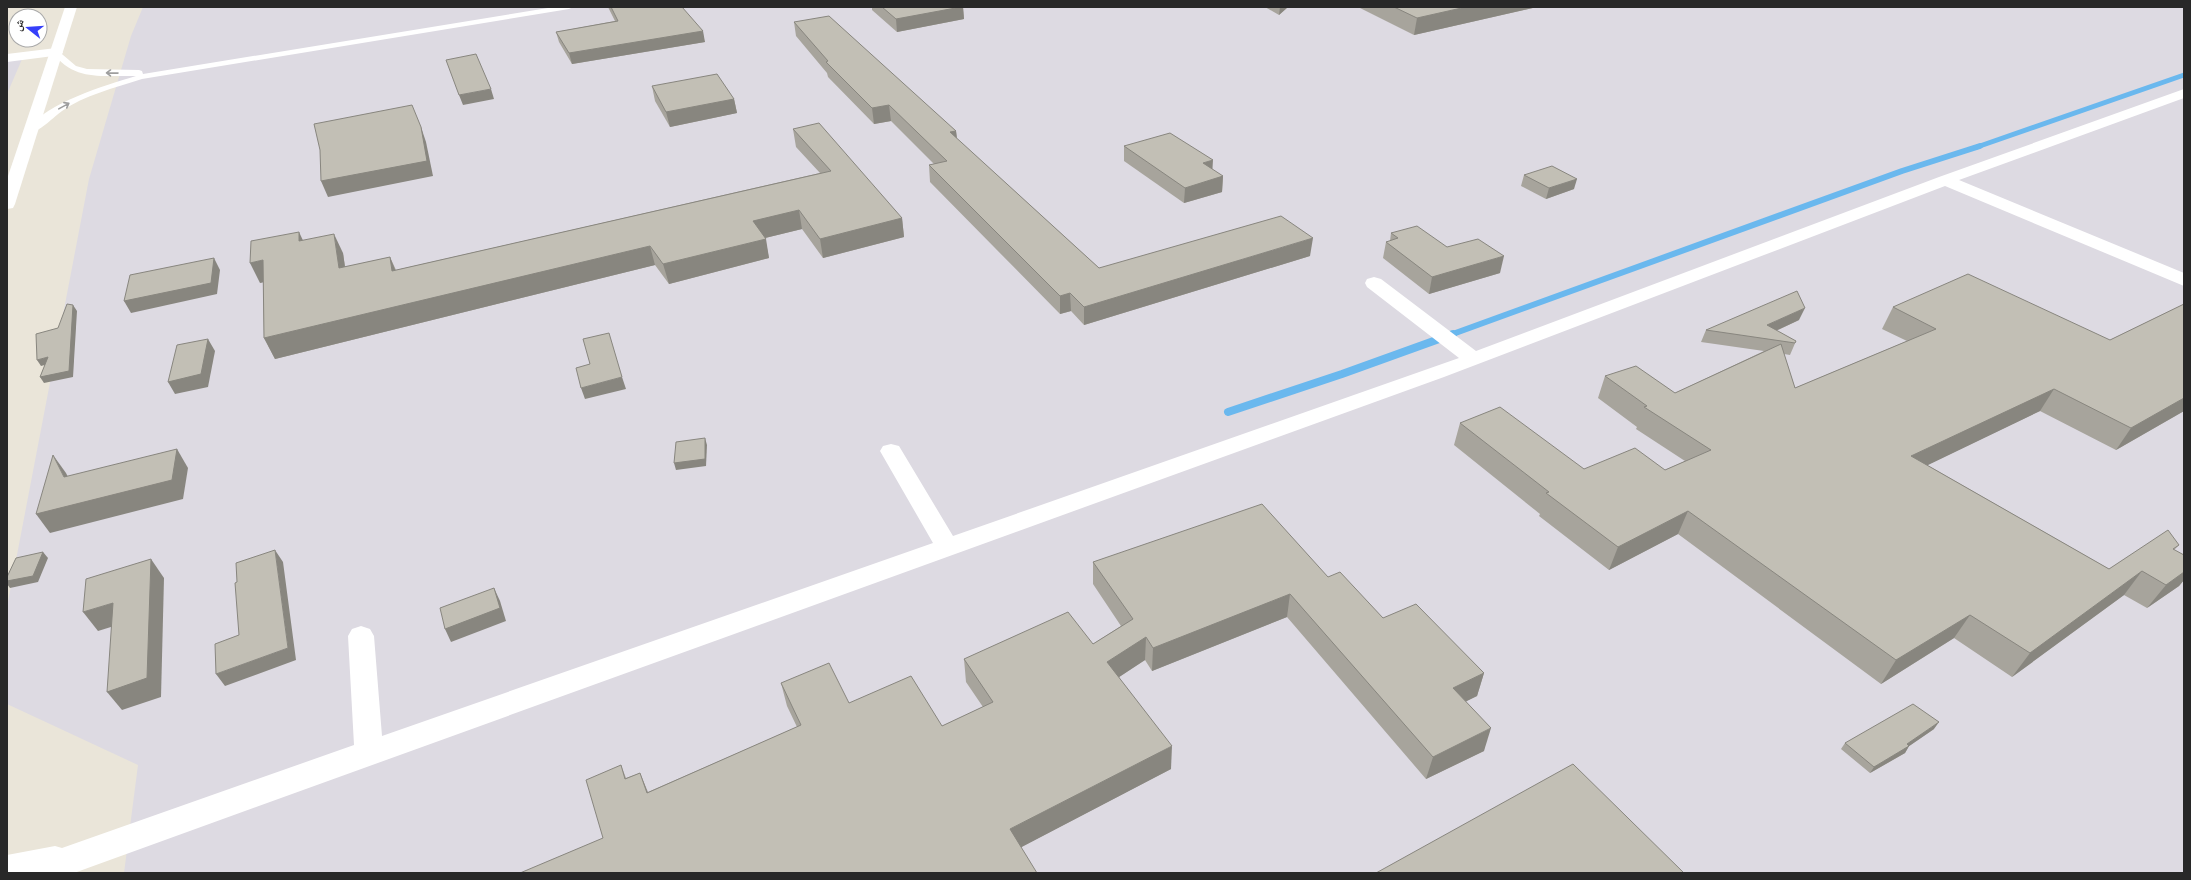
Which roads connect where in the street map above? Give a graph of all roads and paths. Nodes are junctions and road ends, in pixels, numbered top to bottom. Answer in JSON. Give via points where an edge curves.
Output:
{"nodes":[{"id":1,"x":70,"y":7,"type":"edge"},
{"id":2,"x":569,"y":7,"type":"edge"},
{"id":3,"x":56,"y":52,"type":"junction"},
{"id":4,"x":7,"y":58,"type":"edge"},
{"id":5,"x":207,"y":65,"type":"junction"},
{"id":6,"x":2184,"y":93,"type":"edge"},
{"id":7,"x":32,"y":129,"type":"junction"},
{"id":8,"x":1945,"y":180,"type":"junction"},
{"id":9,"x":7,"y":204,"type":"edge"},
{"id":10,"x":2184,"y":280,"type":"edge"},
{"id":11,"x":1374,"y":282,"type":"dead end"},
{"id":12,"x":1474,"y":359,"type":"junction"},
{"id":13,"x":891,"y":451,"type":"dead end"},
{"id":14,"x":948,"y":547,"type":"junction"},
{"id":15,"x":361,"y":636,"type":"dead end"},
{"id":16,"x":370,"y":753,"type":"junction"},
{"id":17,"x":76,"y":857,"type":"junction"},
{"id":18,"x":7,"y":869,"type":"edge"},
{"id":19,"x":39,"y":873,"type":"edge"}],
"edges":[{"from":1,"to":3,"type":"street"},
{"from":2,"to":5,"type":"lane"},
{"from":3,"to":4,"type":"street"},
{"from":5,"to":3,"type":"lane","one_way":true,"via":[[136,73],[86,72],[74,68]]},
{"from":3,"to":7,"type":"street"},
{"from":7,"to":5,"type":"lane","one_way":true,"via":[[60,108],[105,88],[140,78]]},
{"from":6,"to":8,"type":"street"},
{"from":7,"to":9,"type":"street"},
{"from":8,"to":10,"type":"street"},
{"from":8,"to":12,"type":"street"},
{"from":11,"to":12,"type":"street"},
{"from":12,"to":14,"type":"street"},
{"from":13,"to":14,"type":"street"},
{"from":14,"to":16,"type":"street"},
{"from":15,"to":16,"type":"street"},
{"from":16,"to":17,"type":"street"},
{"from":17,"to":18,"type":"street"},
{"from":17,"to":19,"type":"street"}]}
